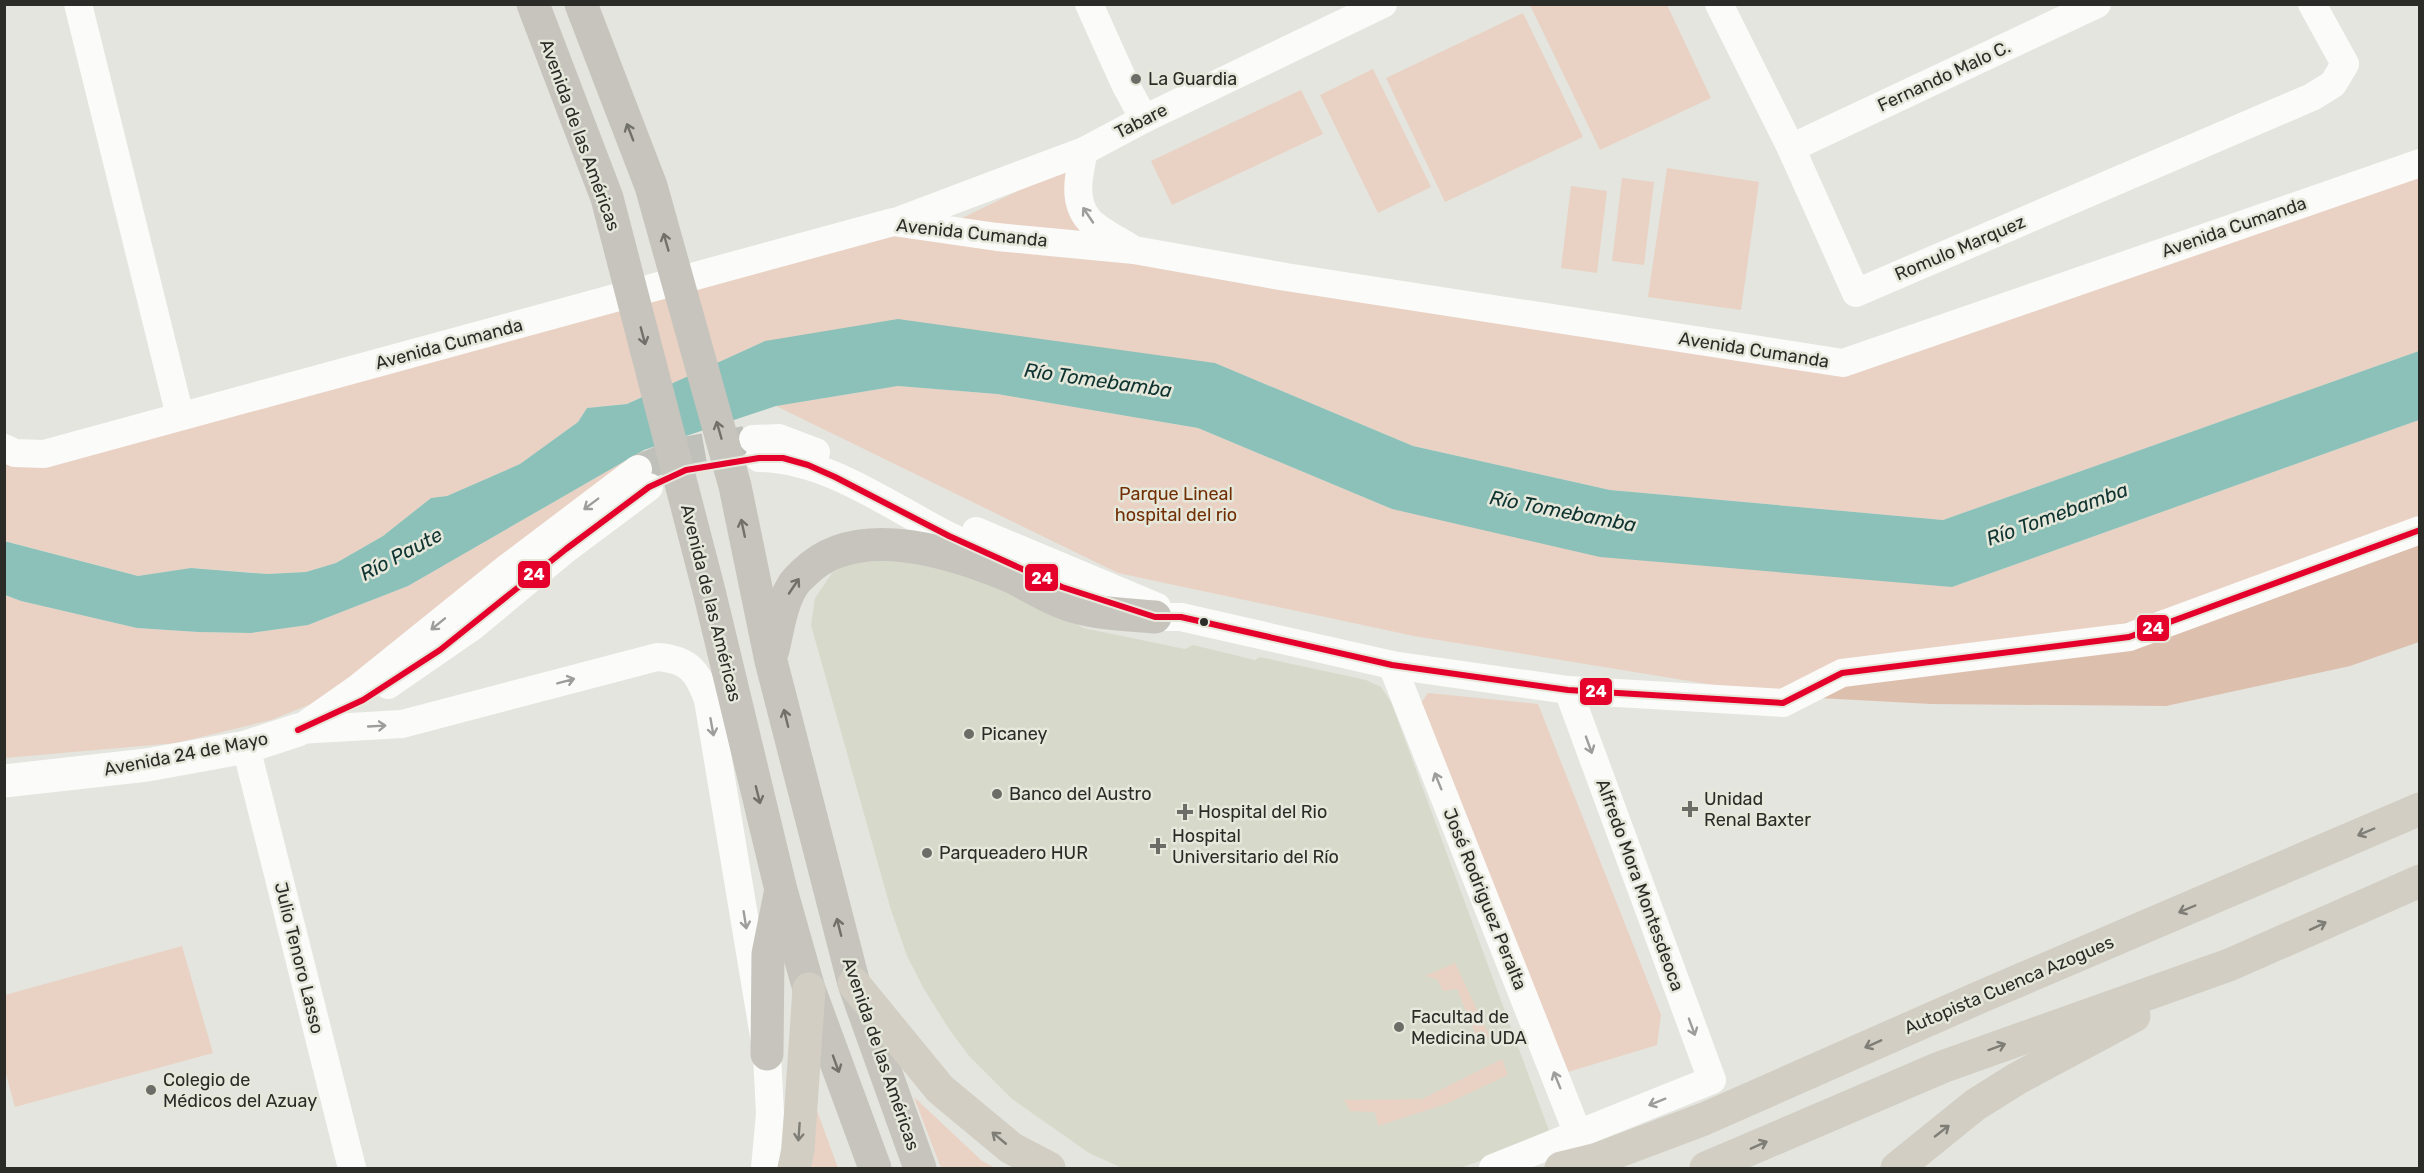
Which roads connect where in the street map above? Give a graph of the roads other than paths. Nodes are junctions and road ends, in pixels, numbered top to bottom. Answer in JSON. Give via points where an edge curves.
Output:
{"nodes":[{"id":1,"x":78,"y":4,"type":"edge"},
{"id":2,"x":533,"y":4,"type":"edge"},
{"id":3,"x":581,"y":4,"type":"edge"},
{"id":4,"x":1089,"y":4,"type":"edge"},
{"id":5,"x":1383,"y":4,"type":"edge"},
{"id":6,"x":1719,"y":4,"type":"edge"},
{"id":7,"x":2097,"y":4,"type":"edge"},
{"id":8,"x":2312,"y":4,"type":"edge"},
{"id":9,"x":1144,"y":119,"type":"junction"},
{"id":10,"x":1791,"y":148,"type":"junction"},
{"id":11,"x":1084,"y":151,"type":"junction"},
{"id":12,"x":2420,"y":163,"type":"edge"},
{"id":13,"x":892,"y":222,"type":"junction"},
{"id":14,"x":1134,"y":250,"type":"junction"},
{"id":15,"x":180,"y":416,"type":"junction"},
{"id":16,"x":4,"y":448,"type":"edge"},
{"id":17,"x":2420,"y":530,"type":"edge"},
{"id":18,"x":1168,"y":617,"type":"junction"},
{"id":19,"x":771,"y":661,"type":"junction"},
{"id":20,"x":1392,"y":665,"type":"junction"},
{"id":21,"x":1568,"y":690,"type":"junction"},
{"id":22,"x":298,"y":730,"type":"junction"},
{"id":23,"x":246,"y":747,"type":"junction"},
{"id":24,"x":4,"y":781,"type":"edge"},
{"id":25,"x":2420,"y":808,"type":"edge"},
{"id":26,"x":2420,"y":881,"type":"edge"},
{"id":27,"x":781,"y":890,"type":"junction"},
{"id":28,"x":2229,"y":965,"type":"junction"},
{"id":29,"x":854,"y":984,"type":"junction"},
{"id":30,"x":809,"y":990,"type":"junction"},
{"id":31,"x":766,"y":1054,"type":"junction"},
{"id":32,"x":1578,"y":1134,"type":"junction"},
{"id":33,"x":1594,"y":1164,"type":"edge"},
{"id":34,"x":352,"y":1168,"type":"edge"},
{"id":35,"x":765,"y":1168,"type":"edge"},
{"id":36,"x":794,"y":1168,"type":"edge"},
{"id":37,"x":875,"y":1168,"type":"edge"},
{"id":38,"x":920,"y":1168,"type":"edge"},
{"id":39,"x":1049,"y":1168,"type":"edge"},
{"id":40,"x":1493,"y":1168,"type":"edge"},
{"id":41,"x":1561,"y":1168,"type":"edge"},
{"id":42,"x":1706,"y":1168,"type":"edge"},
{"id":43,"x":1897,"y":1168,"type":"edge"}],
"edges":[{"from":1,"to":15,"type":"street"},
{"from":2,"to":27,"type":"main road","name":"Avenida de las Américas","one_way":true,"via":[[607,198]]},
{"from":19,"to":3,"type":"main road","name":"Avenida de las Américas","one_way":true,"via":[[735,486],[651,186]]},
{"from":4,"to":9,"type":"street"},
{"from":5,"to":9,"type":"street","name":"Tabare"},
{"from":6,"to":10,"type":"street","name":"Romulo Marquez"},
{"from":7,"to":10,"type":"street","name":"Fernando Malo C."},
{"from":8,"to":10,"type":"street","name":"Romulo Marquez","via":[[2345,64],[2333,84],[2312,97],[1856,292]]},
{"from":9,"to":11,"type":"street","name":"Tabare"},
{"from":11,"to":13,"type":"street","name":"Tabare"},
{"from":14,"to":11,"type":"street","name":"Avenida Cumanda","one_way":true,"via":[[1090,221],[1079,200]]},
{"from":12,"to":14,"type":"street","name":"Avenida Cumanda","via":[[1843,363]]},
{"from":13,"to":14,"type":"street","name":"Avenida Cumanda"},
{"from":13,"to":15,"type":"street","name":"Avenida Cumanda"},
{"from":15,"to":16,"type":"street","name":"Avenida Cumanda","via":[[44,454],[15,453]]},
{"from":17,"to":21,"type":"street","via":[[2129,637],[1842,673],[1783,703]]},
{"from":18,"to":18,"type":"street","via":[[962,525],[811,450],[779,438],[756,448],[808,465],[1062,587]]},
{"from":19,"to":18,"type":"main road","one_way":true,"via":[[782,610],[793,584],[818,560],[846,548],[892,544],[932,551],[1011,577],[1061,602],[1093,612]]},
{"from":18,"to":20,"type":"street"},
{"from":29,"to":19,"type":"main road","name":"Avenida de las Américas","one_way":true},
{"from":20,"to":21,"type":"street"},
{"from":32,"to":20,"type":"street","name":"José Rodriguez Peralta","one_way":true},
{"from":21,"to":32,"type":"street","name":"Alfredo Mora Montesdeoca","one_way":true,"via":[[1712,1080]]},
{"from":22,"to":22,"type":"street","name":"Avenida 24 de Mayo","one_way":true,"via":[[363,700],[472,627],[643,478],[507,568],[358,688]]},
{"from":22,"to":23,"type":"main road","name":"Avenida 24 de Mayo"},
{"from":22,"to":31,"type":"street","one_way":true,"via":[[402,724],[657,657],[673,658],[690,667],[701,680],[708,700]]},
{"from":23,"to":24,"type":"main road","name":"Avenida 24 de Mayo","via":[[147,765]]},
{"from":23,"to":34,"type":"street","name":"Julio Tenoro Lasso"},
{"from":25,"to":33,"type":"highway","name":"Autopista Cuenca Azogues","one_way":true},
{"from":28,"to":26,"type":"highway","one_way":true},
{"from":27,"to":30,"type":"main road","name":"Avenida de las Américas"},
{"from":27,"to":31,"type":"main road","via":[[768,954]]},
{"from":42,"to":28,"type":"highway","one_way":true,"via":[[1942,1067]]},
{"from":43,"to":28,"type":"highway","one_way":true,"via":[[1975,1105],[2018,1078]]},
{"from":29,"to":38,"type":"main road","name":"Avenida de las Américas"},
{"from":39,"to":29,"type":"highway","one_way":true,"via":[[1011,1148],[940,1089]]},
{"from":30,"to":36,"type":"highway","one_way":true},
{"from":30,"to":37,"type":"main road","name":"Avenida de las Américas","one_way":true},
{"from":31,"to":35,"type":"street","via":[[770,1114]]},
{"from":32,"to":40,"type":"street"},
{"from":33,"to":41,"type":"highway","name":"Autopista Cuenca Azogues"}]}
